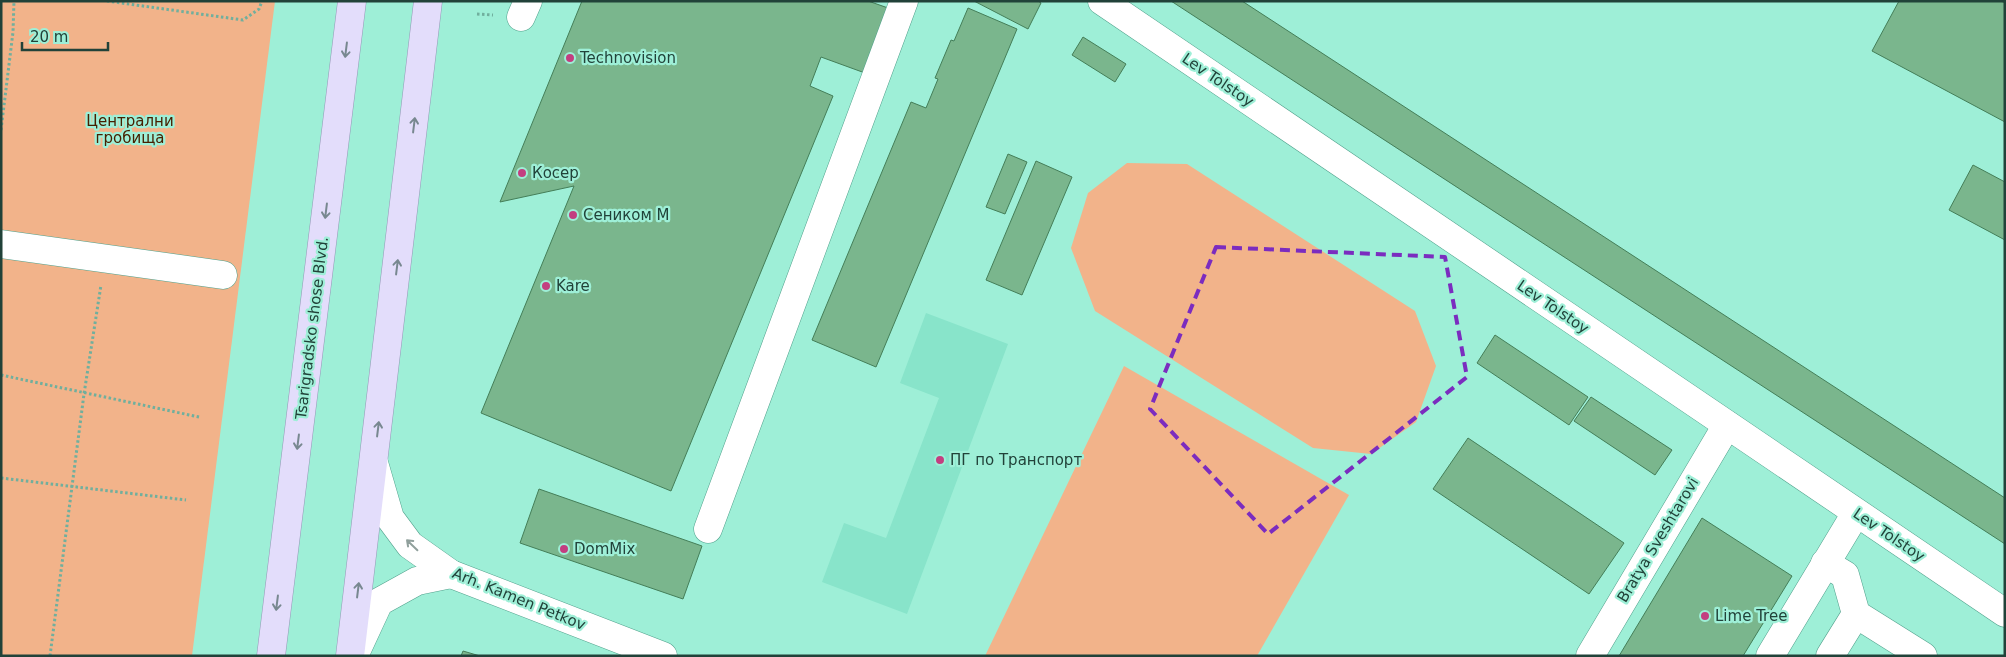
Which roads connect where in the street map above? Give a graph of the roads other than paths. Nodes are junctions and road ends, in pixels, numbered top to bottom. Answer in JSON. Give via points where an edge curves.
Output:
{"nodes":[{"id":1,"x":352,"y":1,"type":"edge"},
{"id":2,"x":428,"y":1,"type":"edge"},
{"id":3,"x":904,"y":1,"type":"edge"},
{"id":4,"x":1102,"y":1,"type":"edge"},
{"id":5,"x":1,"y":244,"type":"edge"},
{"id":6,"x":223,"y":275,"type":"dead end"},
{"id":7,"x":1727,"y":425,"type":"junction"},
{"id":8,"x":374,"y":462,"type":"junction"},
{"id":9,"x":1856,"y":513,"type":"junction"},
{"id":10,"x":708,"y":529,"type":"dead end"},
{"id":11,"x":1825,"y":563,"type":"junction"},
{"id":12,"x":451,"y":574,"type":"junction"},
{"id":13,"x":2005,"y":613,"type":"edge"},
{"id":14,"x":1856,"y":614,"type":"junction"},
{"id":15,"x":271,"y":656,"type":"edge"},
{"id":16,"x":350,"y":656,"type":"edge"},
{"id":17,"x":354,"y":656,"type":"edge"},
{"id":18,"x":663,"y":656,"type":"edge"},
{"id":19,"x":1590,"y":656,"type":"edge"},
{"id":20,"x":1770,"y":656,"type":"edge"},
{"id":21,"x":1830,"y":656,"type":"edge"},
{"id":22,"x":1923,"y":656,"type":"edge"}],
"edges":[{"from":1,"to":15,"type":"main road","name":"Tsarigradsko shose Blvd.","one_way":true},
{"from":8,"to":2,"type":"main road","one_way":true},
{"from":3,"to":10,"type":"street"},
{"from":4,"to":7,"type":"street","name":"Lev Tolstoy"},
{"from":5,"to":6,"type":"street"},
{"from":7,"to":9,"type":"street","name":"Lev Tolstoy"},
{"from":7,"to":19,"type":"street","name":"Bratya Sveshtarovi"},
{"from":12,"to":8,"type":"street","name":"Arh. Kamen Petkov","one_way":true,"via":[[410,545],[390,518]]},
{"from":16,"to":8,"type":"main road","one_way":true},
{"from":9,"to":11,"type":"street"},
{"from":9,"to":13,"type":"street","name":"Lev Tolstoy"},
{"from":11,"to":14,"type":"street","via":[[1845,575]]},
{"from":11,"to":20,"type":"street"},
{"from":12,"to":17,"type":"street","via":[[417,582],[379,602]]},
{"from":12,"to":18,"type":"street","name":"Arh. Kamen Petkov"},
{"from":14,"to":21,"type":"street"},
{"from":14,"to":22,"type":"street"}]}
